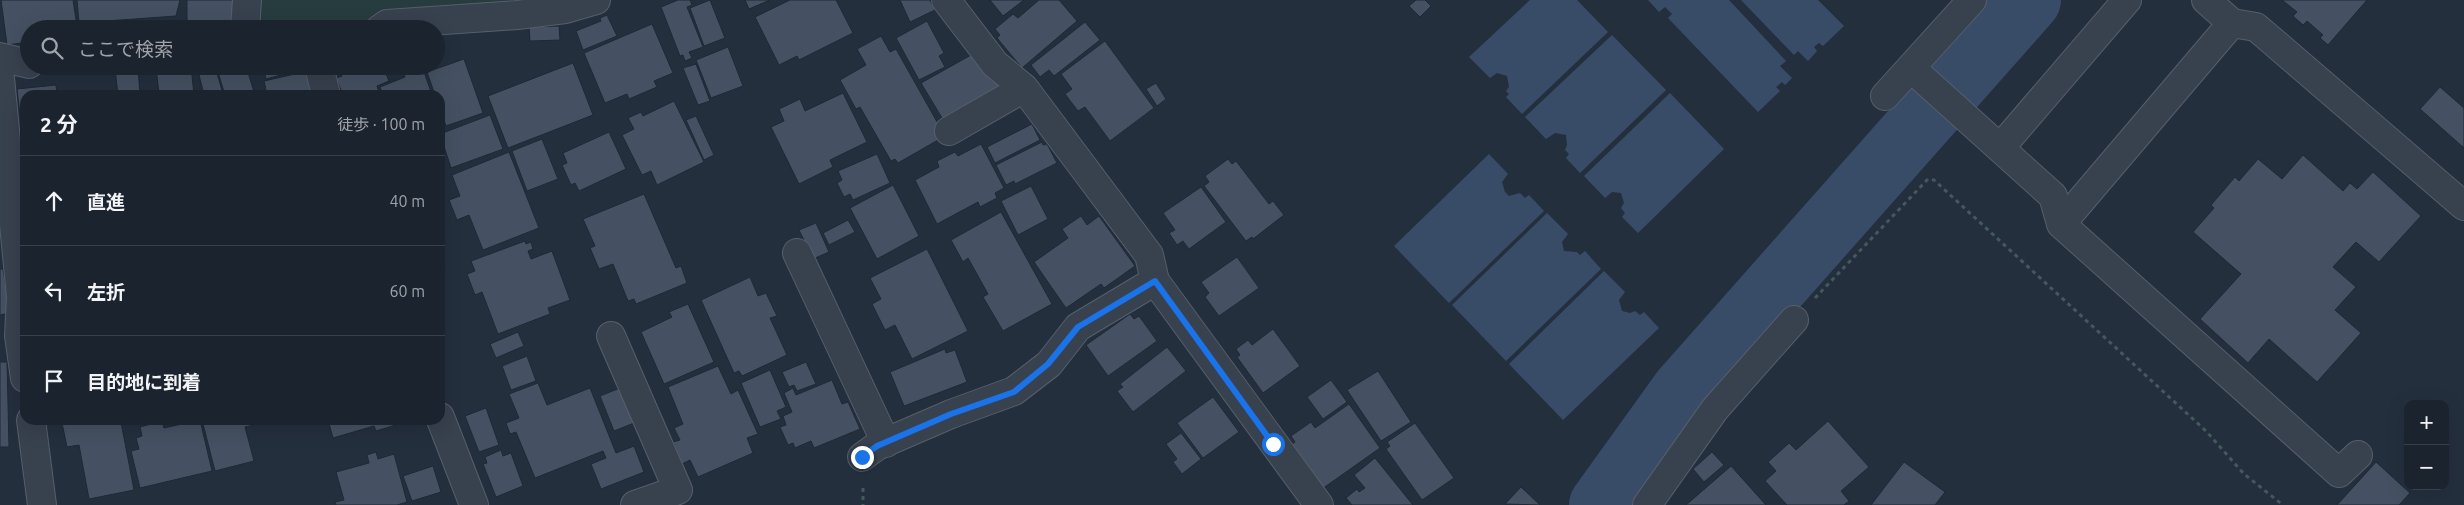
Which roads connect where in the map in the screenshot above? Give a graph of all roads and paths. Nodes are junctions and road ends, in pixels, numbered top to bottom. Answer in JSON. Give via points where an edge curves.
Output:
{"nodes":[{"id":1,"x":247,"y":0,"type":"edge"},
{"id":2,"x":596,"y":0,"type":"edge"},
{"id":3,"x":946,"y":0,"type":"edge"},
{"id":4,"x":1972,"y":0,"type":"edge"},
{"id":5,"x":2127,"y":0,"type":"edge"},
{"id":6,"x":2206,"y":0,"type":"edge"},
{"id":7,"x":246,"y":20,"type":"edge"},
{"id":8,"x":434,"y":20,"type":"edge"},
{"id":9,"x":2232,"y":23,"type":"junction"},
{"id":10,"x":0,"y":57,"type":"edge"},
{"id":11,"x":20,"y":62,"type":"edge"},
{"id":12,"x":321,"y":75,"type":"edge"},
{"id":13,"x":1918,"y":75,"type":"junction"},
{"id":14,"x":0,"y":78,"type":"edge"},
{"id":15,"x":1024,"y":88,"type":"junction"},
{"id":16,"x":325,"y":90,"type":"edge"},
{"id":17,"x":1885,"y":96,"type":"dead end"},
{"id":18,"x":949,"y":131,"type":"dead end"},
{"id":19,"x":2000,"y":148,"type":"junction"},
{"id":20,"x":6,"y":205,"type":"edge"},
{"id":21,"x":2464,"y":206,"type":"edge"},
{"id":22,"x":2061,"y":224,"type":"junction"},
{"id":23,"x":797,"y":254,"type":"dead end"},
{"id":24,"x":1155,"y":281,"type":"junction"},
{"id":25,"x":20,"y":291,"type":"edge"},
{"id":26,"x":20,"y":301,"type":"edge"},
{"id":27,"x":1794,"y":320,"type":"joint"},
{"id":28,"x":611,"y":336,"type":"dead end"},
{"id":29,"x":10,"y":338,"type":"edge"},
{"id":30,"x":20,"y":365,"type":"edge"},
{"id":31,"x":32,"y":425,"type":"edge"},
{"id":32,"x":443,"y":425,"type":"edge"},
{"id":33,"x":886,"y":443,"type":"junction"},
{"id":34,"x":2358,"y":454,"type":"dead end"},
{"id":35,"x":862,"y":457,"type":"dead end"},
{"id":36,"x":42,"y":505,"type":"edge"},
{"id":37,"x":474,"y":505,"type":"edge"},
{"id":38,"x":635,"y":505,"type":"edge"},
{"id":39,"x":1319,"y":505,"type":"edge"},
{"id":40,"x":1647,"y":505,"type":"edge"},
{"id":41,"x":2283,"y":505,"type":"edge"}],
"edges":[{"from":1,"to":7,"type":"street"},
{"from":2,"to":8,"type":"street","via":[[565,9]]},
{"from":3,"to":15,"type":"street","via":[[995,64]]},
{"from":4,"to":13,"type":"street"},
{"from":5,"to":19,"type":"street"},
{"from":6,"to":9,"type":"street"},
{"from":9,"to":21,"type":"street","via":[[2256,27]]},
{"from":9,"to":22,"type":"street"},
{"from":10,"to":11,"type":"street"},
{"from":12,"to":16,"type":"street"},
{"from":13,"to":17,"type":"street"},
{"from":13,"to":19,"type":"street"},
{"from":14,"to":20,"type":"street"},
{"from":15,"to":18,"type":"street"},
{"from":15,"to":24,"type":"street","via":[[1149,255]]},
{"from":19,"to":22,"type":"street","via":[[2053,196]]},
{"from":20,"to":25,"type":"street"},
{"from":22,"to":34,"type":"street","via":[[2339,473]]},
{"from":23,"to":33,"type":"street"},
{"from":24,"to":33,"type":"street","via":[[1078,327],[1048,364],[1014,392],[951,414]]},
{"from":24,"to":39,"type":"street"},
{"from":26,"to":29,"type":"street"},
{"from":27,"to":40,"type":"street","via":[[1716,409]]},
{"from":27,"to":41,"type":"path","via":[[1928,180],[1934,180],[2206,431],[2244,474]]},
{"from":28,"to":38,"type":"street","via":[[678,490]]},
{"from":29,"to":30,"type":"street"},
{"from":31,"to":36,"type":"street"},
{"from":32,"to":37,"type":"street"},
{"from":33,"to":35,"type":"street"}]}
